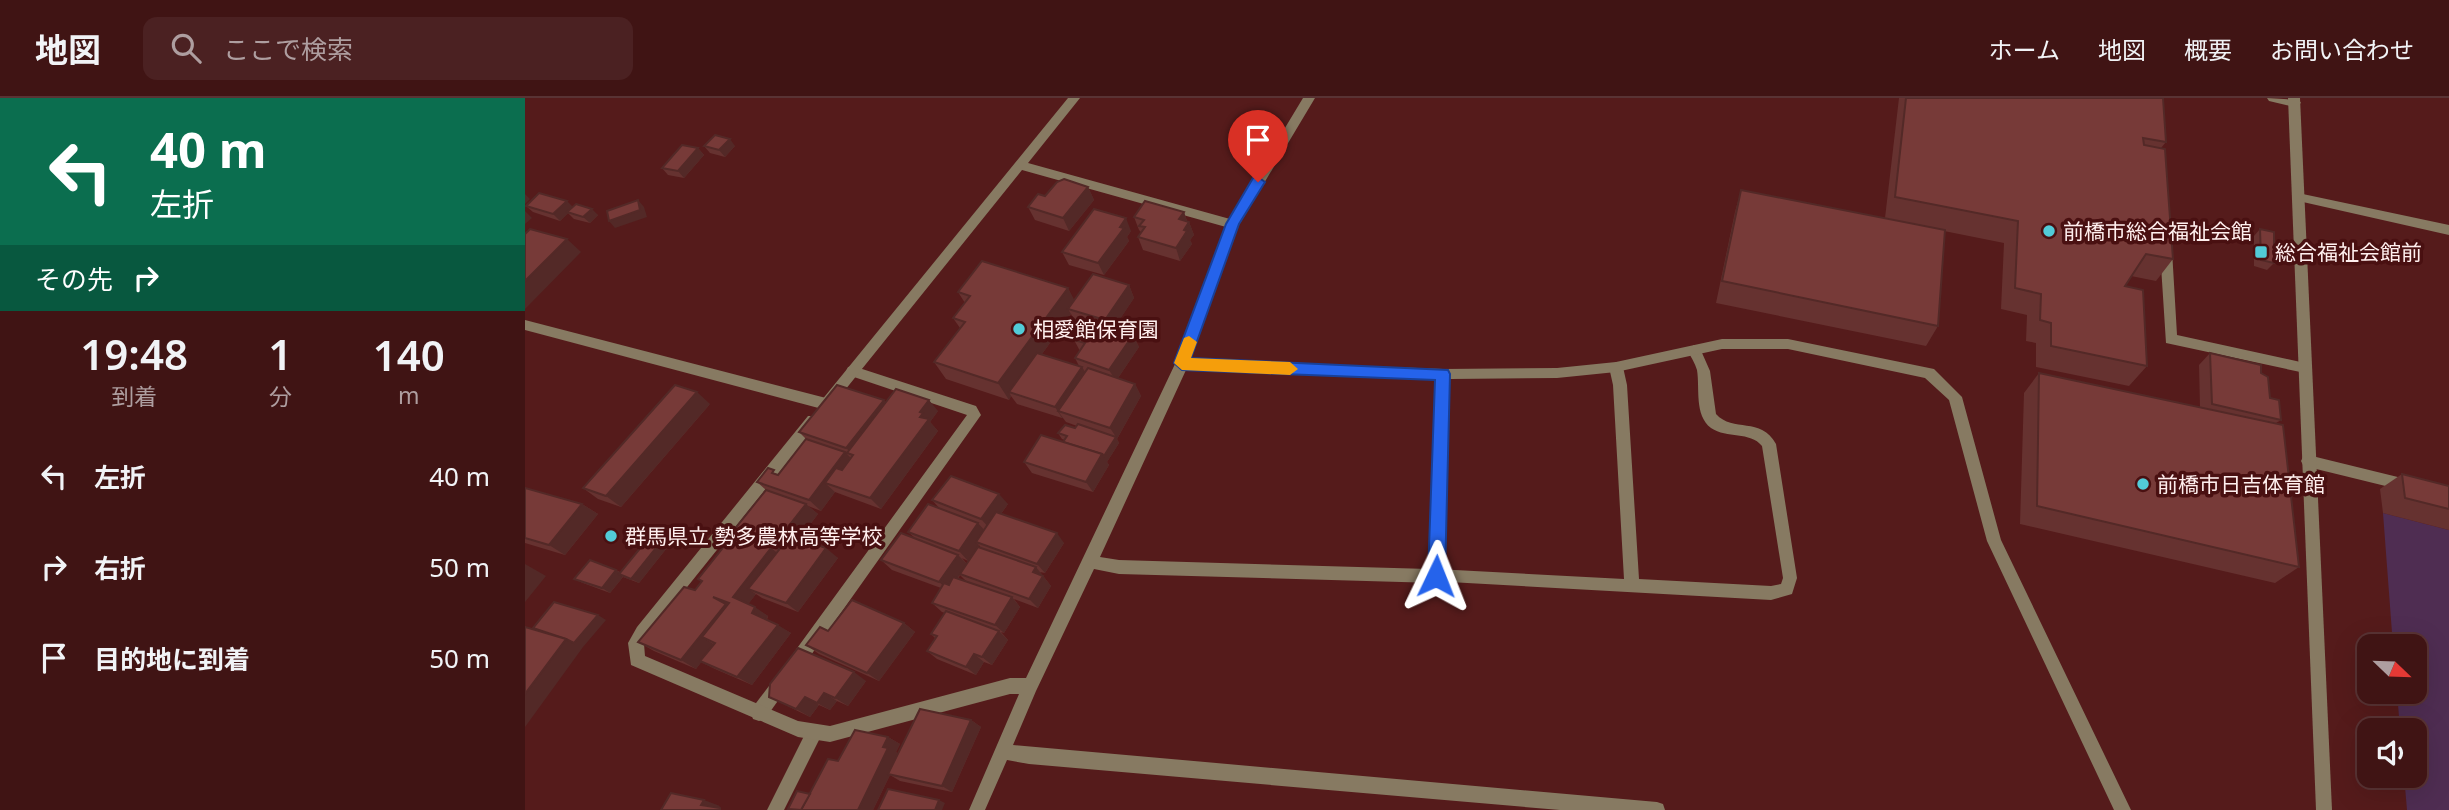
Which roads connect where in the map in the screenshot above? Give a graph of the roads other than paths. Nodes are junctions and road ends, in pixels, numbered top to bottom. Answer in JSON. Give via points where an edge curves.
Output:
{"nodes":[{"id":1,"x":1073,"y":98,"type":"edge"},
{"id":2,"x":1309,"y":98,"type":"edge"},
{"id":3,"x":2273,"y":98,"type":"edge"},
{"id":4,"x":2295,"y":100,"type":"edge"},
{"id":5,"x":1019,"y":165,"type":"junction"},
{"id":6,"x":2298,"y":197,"type":"junction"},
{"id":7,"x":1233,"y":224,"type":"junction"},
{"id":8,"x":2449,"y":230,"type":"edge"},
{"id":9,"x":2165,"y":242,"type":"edge"},
{"id":10,"x":525,"y":325,"type":"edge"},
{"id":11,"x":1694,"y":350,"type":"junction"},
{"id":12,"x":1182,"y":363,"type":"junction"},
{"id":13,"x":1616,"y":368,"type":"junction"},
{"id":14,"x":2305,"y":368,"type":"junction"},
{"id":15,"x":853,"y":371,"type":"junction"},
{"id":16,"x":1443,"y":374,"type":"junction"},
{"id":17,"x":826,"y":404,"type":"junction"},
{"id":18,"x":2308,"y":461,"type":"junction"},
{"id":19,"x":2423,"y":489,"type":"edge"},
{"id":20,"x":1090,"y":562,"type":"junction"},
{"id":21,"x":1436,"y":576,"type":"junction"},
{"id":22,"x":1632,"y":584,"type":"junction"},
{"id":23,"x":1030,"y":686,"type":"junction"},
{"id":24,"x":759,"y":713,"type":"junction"},
{"id":25,"x":815,"y":732,"type":"junction"},
{"id":26,"x":1002,"y":751,"type":"junction"},
{"id":27,"x":775,"y":810,"type":"edge"},
{"id":28,"x":977,"y":810,"type":"edge"},
{"id":29,"x":1657,"y":810,"type":"edge"},
{"id":30,"x":2123,"y":810,"type":"edge"},
{"id":31,"x":2323,"y":810,"type":"edge"}],
"edges":[{"from":1,"to":5,"type":"street"},
{"from":2,"to":7,"type":"street"},
{"from":3,"to":4,"type":"street"},
{"from":4,"to":6,"type":"street"},
{"from":5,"to":7,"type":"street"},
{"from":5,"to":15,"type":"street"},
{"from":6,"to":8,"type":"street"},
{"from":6,"to":14,"type":"street"},
{"from":7,"to":12,"type":"street"},
{"from":9,"to":14,"type":"street","via":[[2171,339]]},
{"from":10,"to":17,"type":"street"},
{"from":11,"to":13,"type":"street"},
{"from":11,"to":22,"type":"street","via":[[1703,366],[1709,417],[1715,424],[1760,435],[1769,444],[1790,583],[1787,589],[1771,593]]},
{"from":11,"to":30,"type":"street","via":[[1722,344],[1788,344],[1929,373],[1955,397],[1994,541]]},
{"from":12,"to":16,"type":"street"},
{"from":12,"to":20,"type":"street"},
{"from":13,"to":16,"type":"street"},
{"from":13,"to":22,"type":"street"},
{"from":14,"to":18,"type":"street"},
{"from":15,"to":17,"type":"street"},
{"from":15,"to":24,"type":"street","via":[[974,415]]},
{"from":16,"to":21,"type":"street"},
{"from":17,"to":24,"type":"street","via":[[636,643],[637,660],[647,666]]},
{"from":18,"to":19,"type":"street"},
{"from":18,"to":31,"type":"street"},
{"from":20,"to":21,"type":"street","via":[[1119,567]]},
{"from":20,"to":23,"type":"street"},
{"from":21,"to":22,"type":"street"},
{"from":23,"to":25,"type":"street","via":[[1010,687],[830,734]]},
{"from":23,"to":26,"type":"street"},
{"from":24,"to":25,"type":"street"},
{"from":25,"to":27,"type":"street"},
{"from":26,"to":28,"type":"street"},
{"from":26,"to":29,"type":"street"}]}
